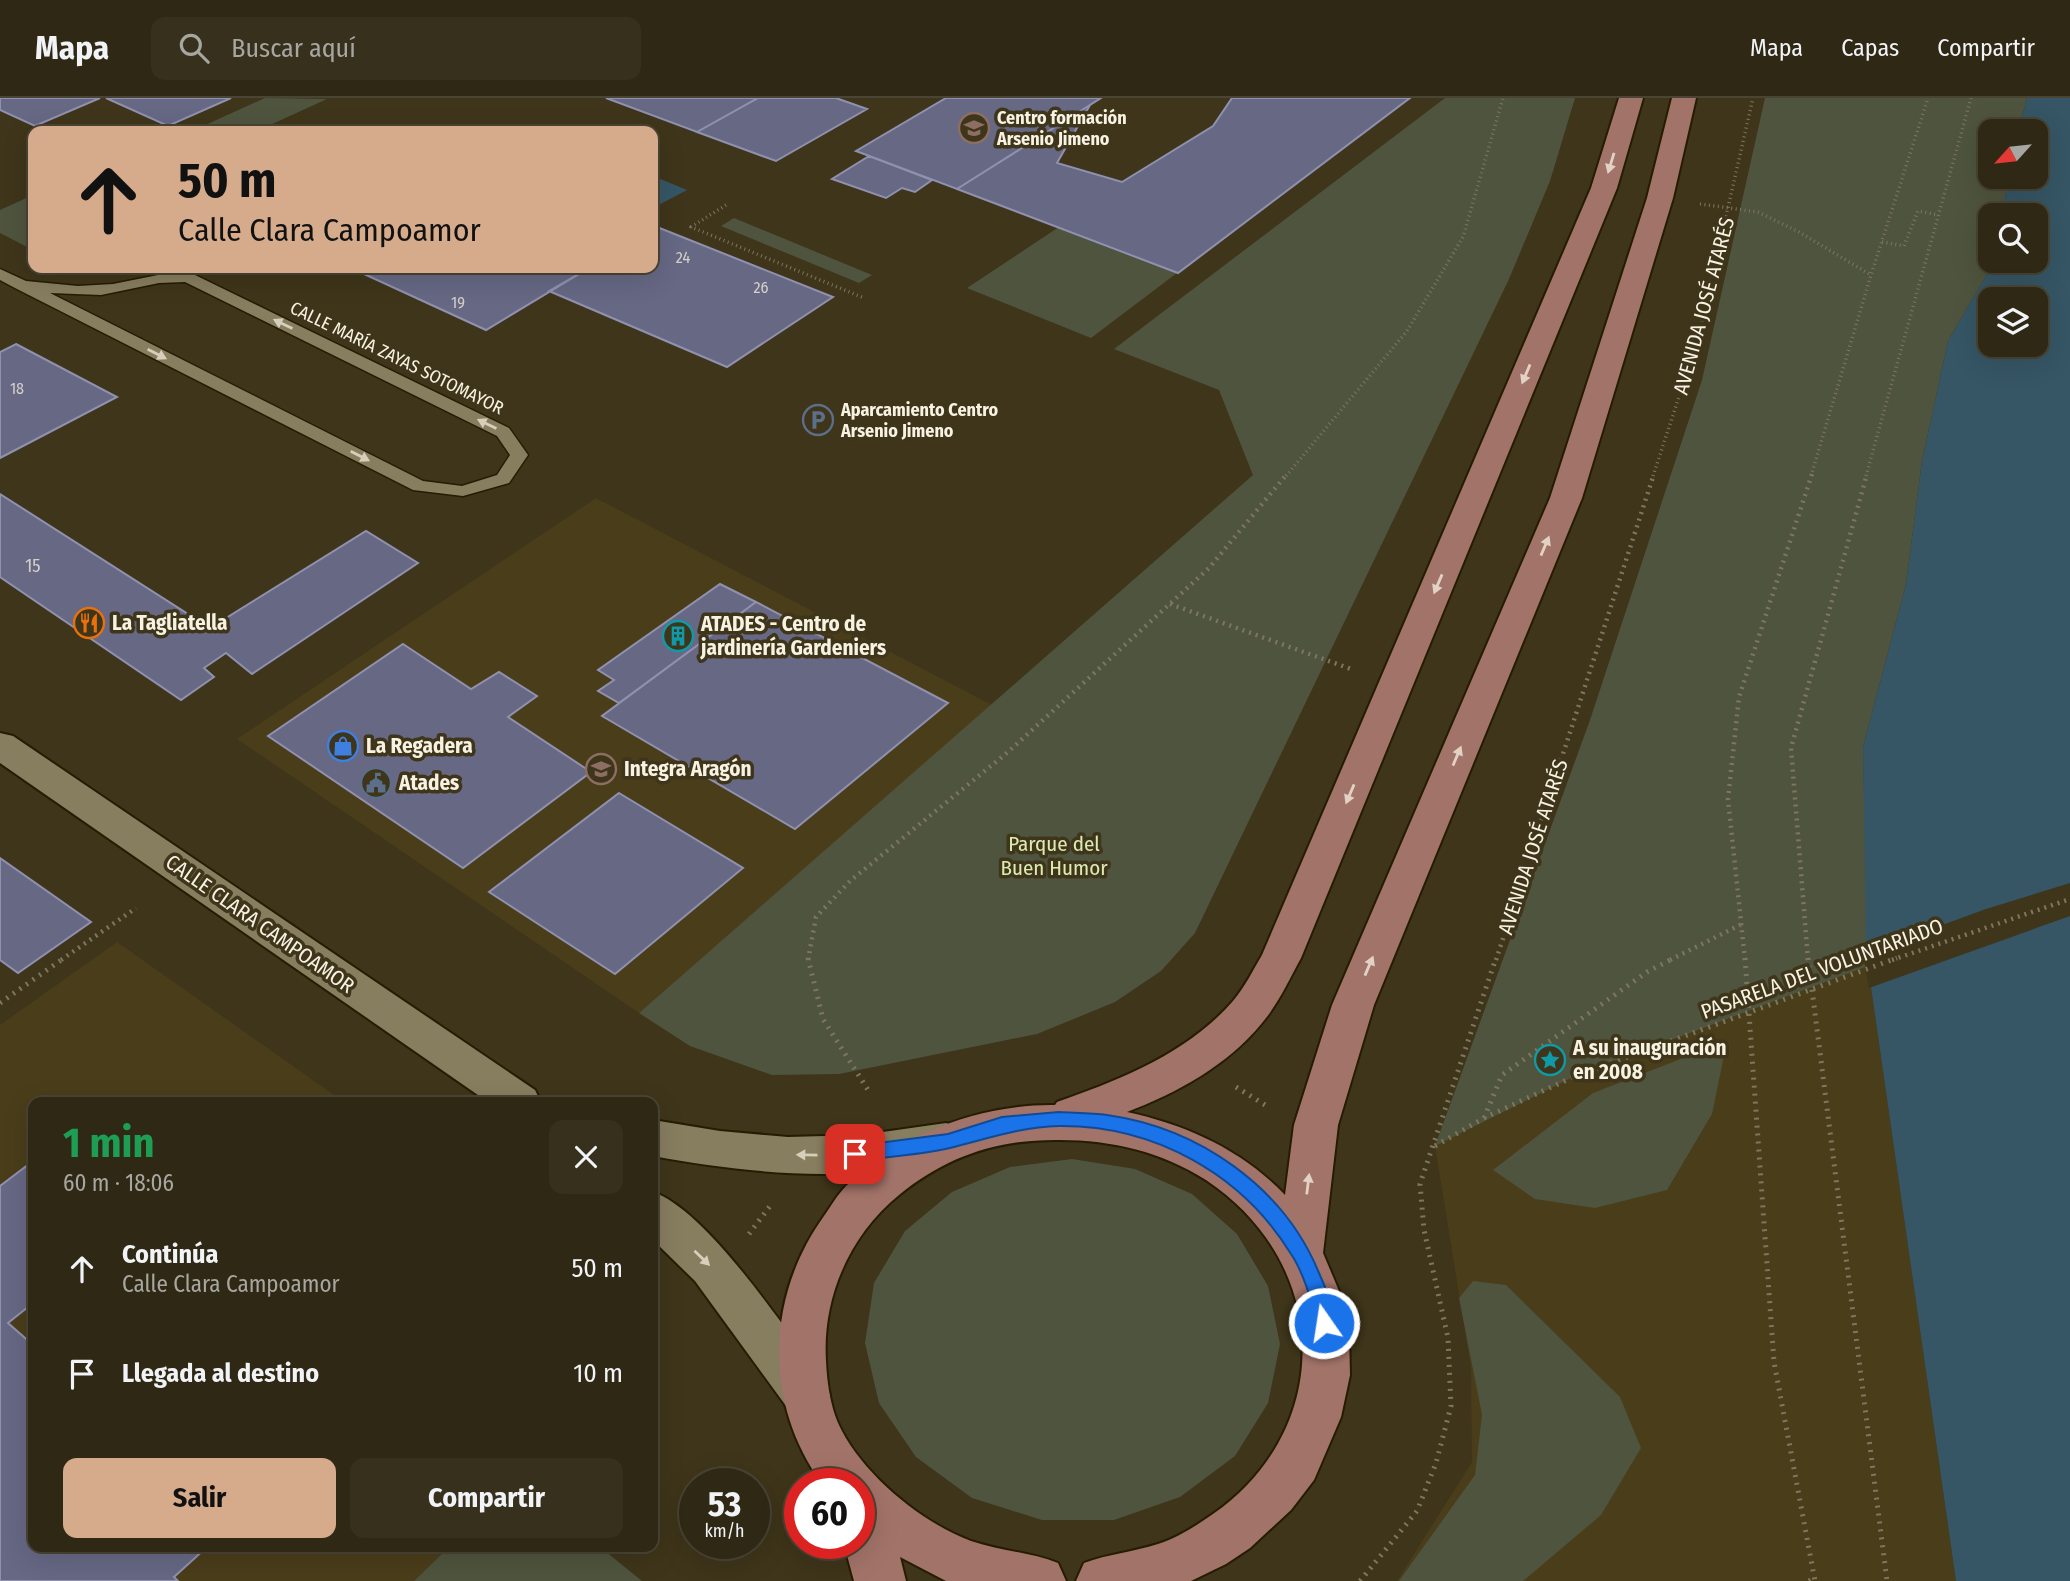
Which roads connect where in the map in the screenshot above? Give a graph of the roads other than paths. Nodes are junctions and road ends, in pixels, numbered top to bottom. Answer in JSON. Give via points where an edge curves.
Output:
{"nodes":[{"id":1,"x":1631,"y":98,"type":"edge"},
{"id":2,"x":1684,"y":98,"type":"edge"},
{"id":3,"x":0,"y":274,"type":"edge"},
{"id":4,"x":20,"y":285,"type":"junction"},
{"id":5,"x":117,"y":288,"type":"junction"},
{"id":6,"x":96,"y":323,"type":"junction"},
{"id":7,"x":0,"y":745,"type":"edge"},
{"id":8,"x":513,"y":1097,"type":"edge"},
{"id":9,"x":1059,"y":1119,"type":"junction"},
{"id":10,"x":658,"y":1139,"type":"edge"},
{"id":11,"x":948,"y":1141,"type":"junction"},
{"id":12,"x":658,"y":1216,"type":"edge"},
{"id":13,"x":1301,"y":1252,"type":"junction"},
{"id":14,"x":806,"y":1395,"type":"junction"},
{"id":15,"x":840,"y":1468,"type":"edge"},
{"id":16,"x":875,"y":1509,"type":"edge"},
{"id":17,"x":874,"y":1559,"type":"edge"},
{"id":18,"x":1185,"y":1567,"type":"edge"},
{"id":19,"x":880,"y":1581,"type":"edge"},
{"id":20,"x":1040,"y":1581,"type":"edge"},
{"id":21,"x":1102,"y":1581,"type":"edge"}],
"edges":[{"from":1,"to":9,"type":"main road","one_way":true,"via":[[1604,188],[1281,958],[1247,1013],[1199,1056],[1113,1101]]},
{"from":13,"to":2,"type":"main road","one_way":true,"via":[[1316,1125],[1353,1005],[1566,498],[1660,198]]},
{"from":3,"to":4,"type":"lane","name":"CALLE MARÍA ZAYAS SOTOMAYOR"},
{"from":4,"to":5,"type":"lane","name":"CALLE MARÍA ZAYAS SOTOMAYOR","via":[[61,291]]},
{"from":4,"to":6,"type":"lane","name":"CALLE MARÍA ZAYAS SOTOMAYOR"},
{"from":5,"to":6,"type":"lane","via":[[95,309]]},
{"from":6,"to":5,"type":"lane","name":"CALLE MARÍA ZAYAS SOTOMAYOR","one_way":true,"via":[[419,486],[463,491],[503,479],[519,455],[503,432],[188,277],[159,277]]},
{"from":7,"to":8,"type":"street","name":"CALLE CLARA CAMPOAMOR"},
{"from":9,"to":11,"type":"main road","via":[[1002,1125]]},
{"from":9,"to":13,"type":"main road","via":[[1108,1122],[1200,1154],[1240,1180],[1274,1213]]},
{"from":11,"to":10,"type":"street","one_way":true,"via":[[861,1153],[783,1155]]},
{"from":11,"to":14,"type":"main road","via":[[901,1166],[861,1201],[830,1243],[808,1290],[800,1342]]},
{"from":12,"to":14,"type":"street","one_way":true,"via":[[711,1268]]},
{"from":13,"to":18,"type":"main road","via":[[1322,1304],[1328,1360],[1318,1417],[1292,1471],[1250,1518]]},
{"from":14,"to":15,"type":"main road","via":[[824,1445]]},
{"from":16,"to":20,"type":"main road","via":[[924,1546],[967,1565]]},
{"from":17,"to":19,"type":"main road"},
{"from":18,"to":21,"type":"main road"}]}
